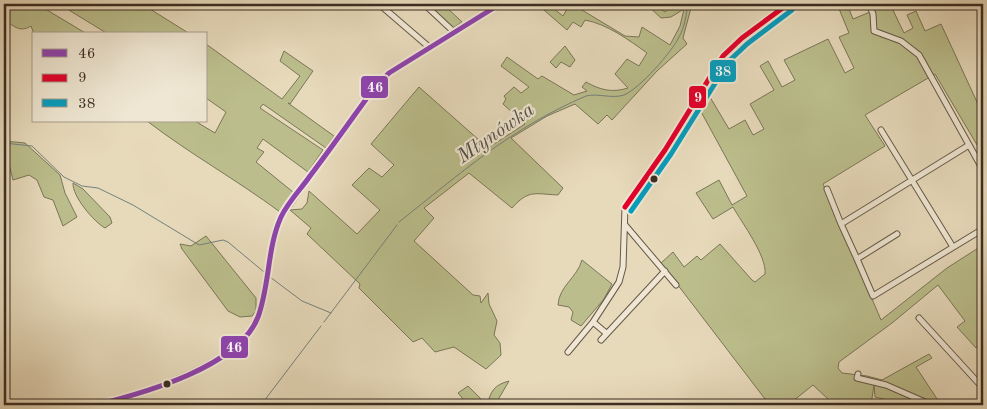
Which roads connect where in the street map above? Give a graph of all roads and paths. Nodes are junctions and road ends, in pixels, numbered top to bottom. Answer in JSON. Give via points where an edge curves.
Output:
{"nodes":[{"id":1,"x":379,"y":4,"type":"edge"},
{"id":2,"x":424,"y":4,"type":"edge"},
{"id":3,"x":500,"y":4,"type":"edge"},
{"id":4,"x":788,"y":4,"type":"edge"},
{"id":5,"x":869,"y":4,"type":"edge"},
{"id":6,"x":454,"y":32,"type":"junction"},
{"id":7,"x":429,"y":47,"type":"junction"},
{"id":8,"x":881,"y":130,"type":"dead end"},
{"id":9,"x":970,"y":145,"type":"junction"},
{"id":10,"x":983,"y":170,"type":"edge"},
{"id":11,"x":912,"y":180,"type":"junction"},
{"id":12,"x":827,"y":189,"type":"dead end"},
{"id":13,"x":841,"y":224,"type":"junction"},
{"id":14,"x":626,"y":225,"type":"junction"},
{"id":15,"x":983,"y":229,"type":"edge"},
{"id":16,"x":897,"y":234,"type":"dead end"},
{"id":17,"x":953,"y":248,"type":"junction"},
{"id":18,"x":856,"y":259,"type":"junction"},
{"id":19,"x":665,"y":271,"type":"junction"},
{"id":20,"x":676,"y":285,"type":"dead end"},
{"id":21,"x":919,"y":318,"type":"dead end"},
{"id":22,"x":592,"y":322,"type":"junction"},
{"id":23,"x":606,"y":333,"type":"junction"},
{"id":24,"x":601,"y":340,"type":"dead end"},
{"id":25,"x":568,"y":352,"type":"dead end"},
{"id":26,"x":858,"y":374,"type":"dead end"},
{"id":27,"x":983,"y":388,"type":"edge"},
{"id":28,"x":96,"y":405,"type":"edge"},
{"id":29,"x":932,"y":405,"type":"edge"}],
"edges":[{"from":1,"to":7,"type":"street"},
{"from":2,"to":6,"type":"street"},
{"from":3,"to":6,"type":"street"},
{"from":4,"to":14,"type":"street","via":[[723,56],[665,150],[625,207]]},
{"from":5,"to":9,"type":"street","via":[[874,31],[901,41],[919,56]]},
{"from":6,"to":7,"type":"street"},
{"from":7,"to":28,"type":"street","via":[[380,81],[282,215],[273,240],[259,317],[247,339],[226,355],[171,381]]},
{"from":8,"to":11,"type":"street"},
{"from":9,"to":10,"type":"street"},
{"from":9,"to":11,"type":"street"},
{"from":11,"to":13,"type":"street"},
{"from":11,"to":17,"type":"street"},
{"from":12,"to":13,"type":"street"},
{"from":13,"to":18,"type":"street"},
{"from":14,"to":19,"type":"street"},
{"from":14,"to":22,"type":"street","via":[[619,282]]},
{"from":15,"to":17,"type":"street"},
{"from":16,"to":18,"type":"street"},
{"from":17,"to":18,"type":"street","via":[[873,296]]},
{"from":19,"to":20,"type":"street"},
{"from":19,"to":23,"type":"street"},
{"from":21,"to":27,"type":"street"},
{"from":22,"to":23,"type":"street"},
{"from":22,"to":25,"type":"street"},
{"from":23,"to":24,"type":"street"},
{"from":26,"to":29,"type":"street","via":[[857,378],[886,385]]}]}
